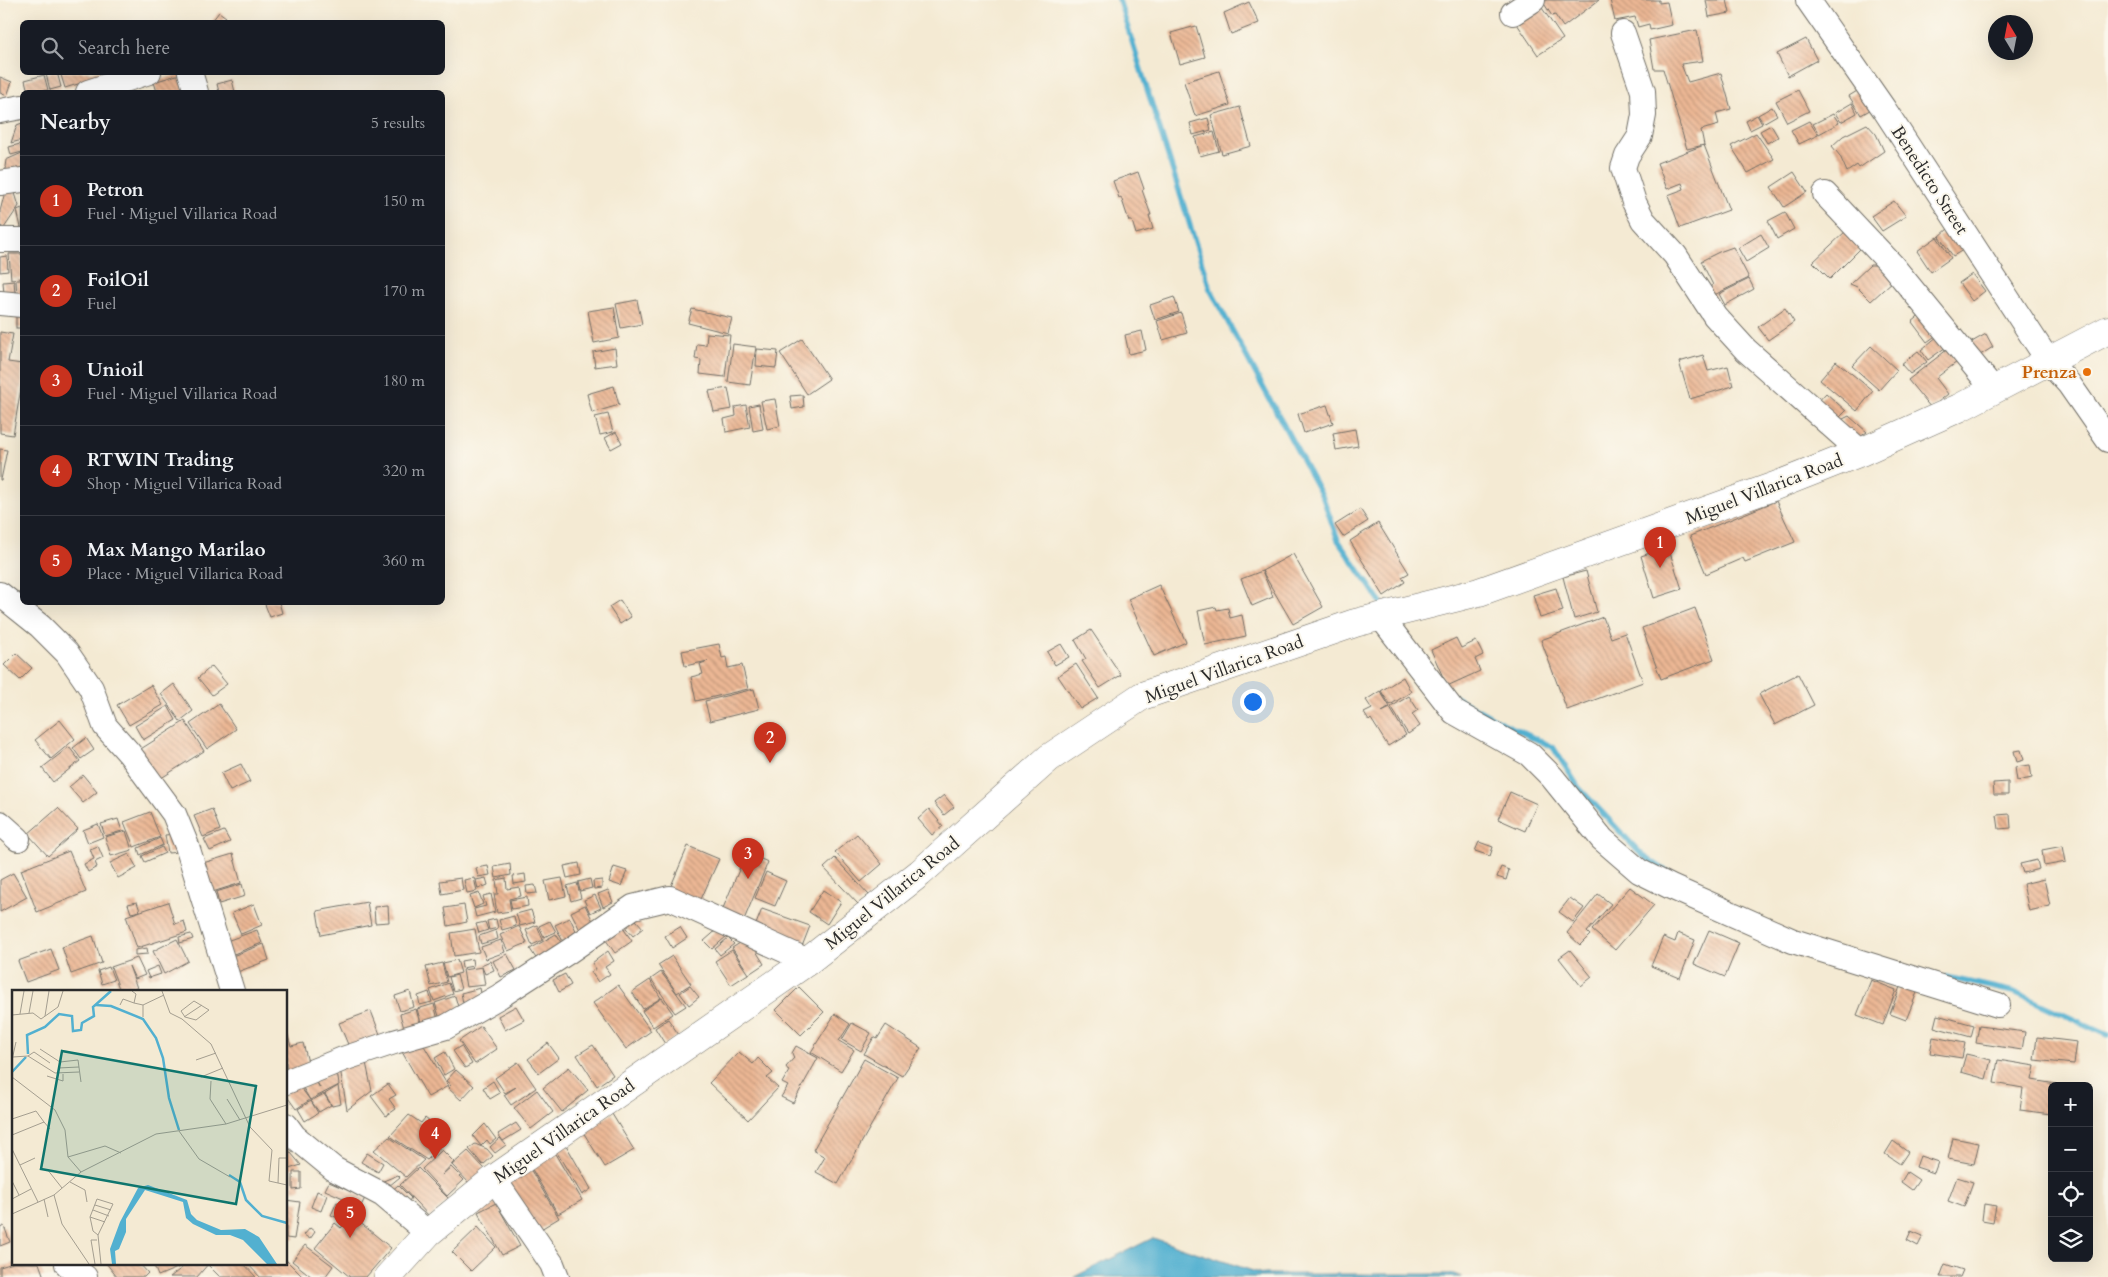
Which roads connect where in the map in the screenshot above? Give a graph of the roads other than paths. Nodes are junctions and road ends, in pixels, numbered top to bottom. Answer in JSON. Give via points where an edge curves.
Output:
{"nodes":[{"id":1,"x":1533,"y":0,"type":"edge"},
{"id":2,"x":1808,"y":0,"type":"edge"},
{"id":3,"x":1513,"y":13,"type":"dead end"},
{"id":4,"x":1623,"y":33,"type":"dead end"},
{"id":5,"x":140,"y":75,"type":"edge"},
{"id":6,"x":191,"y":75,"type":"edge"},
{"id":7,"x":94,"y":90,"type":"edge"},
{"id":8,"x":195,"y":90,"type":"edge"},
{"id":9,"x":20,"y":106,"type":"edge"},
{"id":10,"x":0,"y":111,"type":"edge"},
{"id":11,"x":20,"y":180,"type":"edge"},
{"id":12,"x":0,"y":183,"type":"edge"},
{"id":13,"x":1825,"y":194,"type":"dead end"},
{"id":14,"x":0,"y":240,"type":"edge"},
{"id":15,"x":20,"y":240,"type":"edge"},
{"id":16,"x":0,"y":303,"type":"edge"},
{"id":17,"x":20,"y":305,"type":"edge"},
{"id":18,"x":2108,"y":330,"type":"edge"},
{"id":19,"x":2049,"y":362,"type":"junction"},
{"id":20,"x":1994,"y":390,"type":"junction"},
{"id":21,"x":2108,"y":440,"type":"edge"},
{"id":22,"x":1861,"y":452,"type":"junction"},
{"id":23,"x":0,"y":594,"type":"edge"},
{"id":24,"x":1380,"y":616,"type":"junction"},
{"id":25,"x":0,"y":823,"type":"edge"},
{"id":26,"x":18,"y":839,"type":"dead end"},
{"id":27,"x":808,"y":961,"type":"junction"},
{"id":28,"x":232,"y":990,"type":"edge"},
{"id":29,"x":1998,"y":1005,"type":"dead end"},
{"id":30,"x":288,"y":1081,"type":"edge"},
{"id":31,"x":288,"y":1128,"type":"edge"},
{"id":32,"x":494,"y":1180,"type":"junction"},
{"id":33,"x":428,"y":1234,"type":"junction"},
{"id":34,"x":388,"y":1277,"type":"edge"},
{"id":35,"x":557,"y":1277,"type":"edge"}],
"edges":[{"from":1,"to":3,"type":"street"},
{"from":2,"to":19,"type":"street","name":"Benedicto Street","via":[[1884,109]]},
{"from":4,"to":22,"type":"street","via":[[1643,91],[1644,115],[1640,136],[1627,156],[1624,168],[1643,220],[1675,255],[1715,316],[1746,350]]},
{"from":5,"to":7,"type":"street"},
{"from":6,"to":8,"type":"street"},
{"from":9,"to":10,"type":"street"},
{"from":11,"to":12,"type":"street"},
{"from":13,"to":20,"type":"street","via":[[1892,265]]},
{"from":14,"to":15,"type":"street"},
{"from":16,"to":17,"type":"street"},
{"from":18,"to":19,"type":"main road","name":"Miguel Villarica Road"},
{"from":19,"to":20,"type":"main road","name":"Miguel Villarica Road"},
{"from":19,"to":21,"type":"street","name":"Benedicto Street","via":[[2069,384]]},
{"from":20,"to":22,"type":"main road","name":"Miguel Villarica Road"},
{"from":22,"to":24,"type":"main road","name":"Miguel Villarica Road","via":[[1732,502],[1479,592]]},
{"from":23,"to":28,"type":"street","via":[[67,653],[91,688],[105,726],[129,752],[174,814]]},
{"from":24,"to":27,"type":"main road","name":"Miguel Villarica Road","via":[[1142,696],[1049,758],[920,873]]},
{"from":24,"to":29,"type":"street","via":[[1454,712],[1529,754],[1602,839],[1639,871],[1793,941]]},
{"from":25,"to":26,"type":"street"},
{"from":27,"to":30,"type":"street","via":[[670,898],[633,907],[561,957],[446,1027],[377,1048]]},
{"from":27,"to":32,"type":"main road","name":"Miguel Villarica Road"},
{"from":31,"to":33,"type":"street","via":[[334,1169],[383,1195]]},
{"from":32,"to":33,"type":"main road","name":"Miguel Villarica Road"},
{"from":32,"to":35,"type":"street","via":[[552,1264]]},
{"from":33,"to":34,"type":"main road","name":"Miguel Villarica Road"}]}
